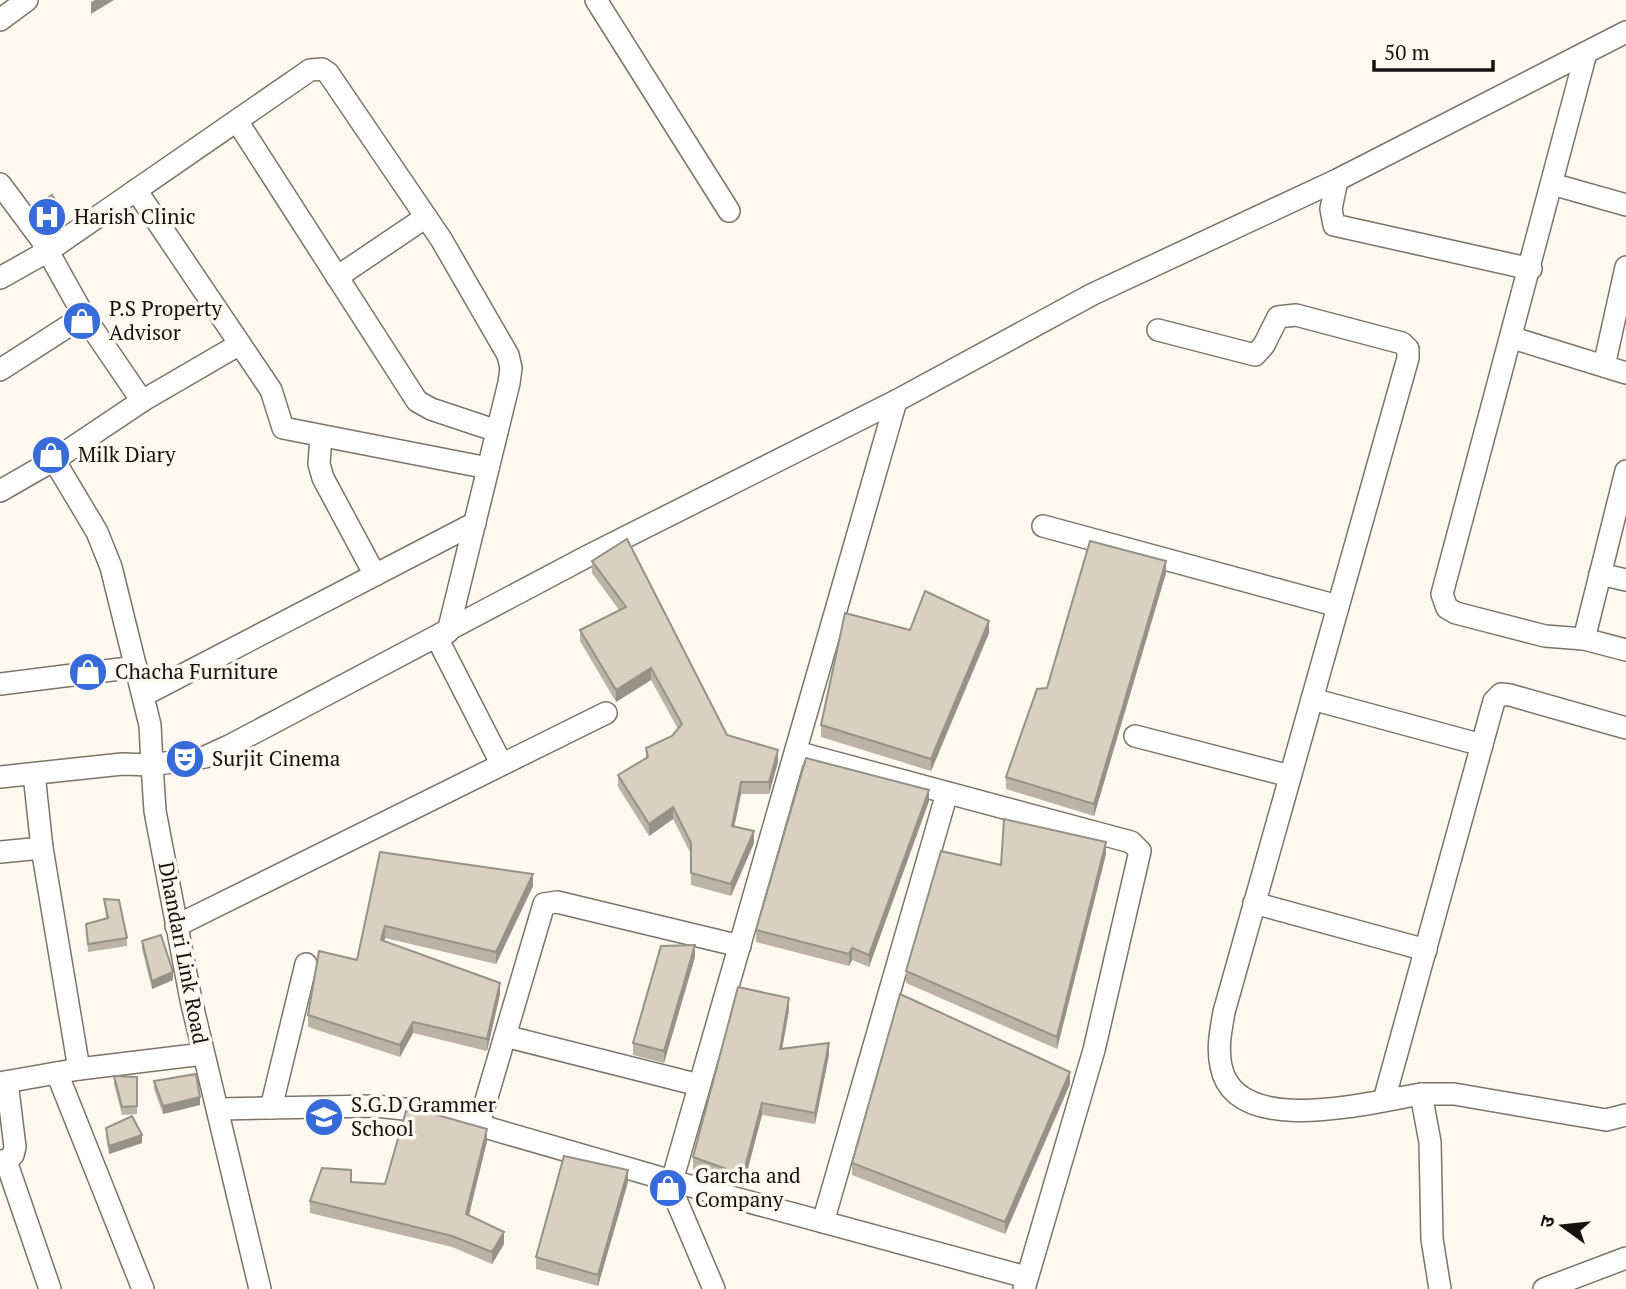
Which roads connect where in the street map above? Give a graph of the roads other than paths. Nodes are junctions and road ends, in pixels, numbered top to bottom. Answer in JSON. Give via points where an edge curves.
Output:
{"nodes":[{"id":1,"x":27,"y":0,"type":"edge"},
{"id":2,"x":596,"y":0,"type":"edge"},
{"id":3,"x":0,"y":20,"type":"edge"},
{"id":4,"x":1626,"y":32,"type":"edge"},
{"id":5,"x":1586,"y":52,"type":"junction"},
{"id":6,"x":237,"y":121,"type":"junction"},
{"id":7,"x":1337,"y":180,"type":"junction"},
{"id":8,"x":0,"y":184,"type":"edge"},
{"id":9,"x":1552,"y":184,"type":"junction"},
{"id":10,"x":136,"y":190,"type":"junction"},
{"id":11,"x":1626,"y":205,"type":"edge"},
{"id":12,"x":7,"y":206,"type":"edge"},
{"id":13,"x":729,"y":211,"type":"dead end"},
{"id":14,"x":426,"y":217,"type":"junction"},
{"id":15,"x":48,"y":251,"type":"junction"},
{"id":16,"x":1626,"y":267,"type":"edge"},
{"id":17,"x":1531,"y":269,"type":"junction"},
{"id":18,"x":337,"y":277,"type":"junction"},
{"id":19,"x":0,"y":278,"type":"edge"},
{"id":20,"x":84,"y":316,"type":"junction"},
{"id":21,"x":1158,"y":330,"type":"dead end"},
{"id":22,"x":1513,"y":338,"type":"junction"},
{"id":23,"x":240,"y":344,"type":"junction"},
{"id":24,"x":1604,"y":366,"type":"junction"},
{"id":25,"x":0,"y":370,"type":"edge"},
{"id":26,"x":1626,"y":373,"type":"edge"},
{"id":27,"x":142,"y":401,"type":"junction"},
{"id":28,"x":896,"y":401,"type":"junction"},
{"id":29,"x":497,"y":431,"type":"junction"},
{"id":30,"x":321,"y":436,"type":"junction"},
{"id":31,"x":54,"y":460,"type":"junction"},
{"id":32,"x":488,"y":468,"type":"junction"},
{"id":33,"x":1626,"y":471,"type":"edge"},
{"id":34,"x":0,"y":491,"type":"edge"},
{"id":35,"x":475,"y":523,"type":"junction"},
{"id":36,"x":1043,"y":526,"type":"dead end"},
{"id":37,"x":1600,"y":574,"type":"junction"},
{"id":38,"x":374,"y":575,"type":"junction"},
{"id":39,"x":1626,"y":580,"type":"edge"},
{"id":40,"x":1338,"y":606,"type":"junction"},
{"id":41,"x":442,"y":635,"type":"junction"},
{"id":42,"x":1584,"y":639,"type":"junction"},
{"id":43,"x":1626,"y":650,"type":"edge"},
{"id":44,"x":136,"y":667,"type":"junction"},
{"id":45,"x":0,"y":684,"type":"edge"},
{"id":46,"x":144,"y":695,"type":"junction"},
{"id":47,"x":1312,"y":699,"type":"junction"},
{"id":48,"x":606,"y":713,"type":"dead end"},
{"id":49,"x":1626,"y":728,"type":"edge"},
{"id":50,"x":1135,"y":736,"type":"dead end"},
{"id":51,"x":1482,"y":745,"type":"junction"},
{"id":52,"x":796,"y":752,"type":"junction"},
{"id":53,"x":501,"y":763,"type":"junction"},
{"id":54,"x":152,"y":765,"type":"junction"},
{"id":55,"x":34,"y":774,"type":"junction"},
{"id":56,"x":1290,"y":776,"type":"junction"},
{"id":57,"x":0,"y":778,"type":"edge"},
{"id":58,"x":947,"y":793,"type":"junction"},
{"id":59,"x":42,"y":848,"type":"junction"},
{"id":60,"x":0,"y":852,"type":"edge"},
{"id":61,"x":1254,"y":903,"type":"junction"},
{"id":62,"x":176,"y":926,"type":"junction"},
{"id":63,"x":740,"y":946,"type":"junction"},
{"id":64,"x":1426,"y":950,"type":"junction"},
{"id":65,"x":306,"y":964,"type":"dead end"},
{"id":66,"x":505,"y":1036,"type":"junction"},
{"id":67,"x":203,"y":1054,"type":"junction"},
{"id":68,"x":79,"y":1069,"type":"junction"},
{"id":69,"x":57,"y":1073,"type":"junction"},
{"id":70,"x":3,"y":1082,"type":"edge"},
{"id":71,"x":699,"y":1085,"type":"junction"},
{"id":72,"x":1421,"y":1094,"type":"junction"},
{"id":73,"x":1384,"y":1100,"type":"junction"},
{"id":74,"x":271,"y":1108,"type":"junction"},
{"id":75,"x":219,"y":1109,"type":"junction"},
{"id":76,"x":1626,"y":1115,"type":"edge"},
{"id":77,"x":480,"y":1124,"type":"junction"},
{"id":78,"x":3,"y":1161,"type":"edge"},
{"id":79,"x":672,"y":1181,"type":"junction"},
{"id":80,"x":823,"y":1222,"type":"junction"},
{"id":81,"x":1626,"y":1258,"type":"edge"},
{"id":82,"x":1025,"y":1283,"type":"edge"},
{"id":83,"x":50,"y":1289,"type":"edge"},
{"id":84,"x":143,"y":1289,"type":"edge"},
{"id":85,"x":260,"y":1289,"type":"edge"},
{"id":86,"x":714,"y":1289,"type":"edge"},
{"id":87,"x":1440,"y":1289,"type":"edge"},
{"id":88,"x":1544,"y":1289,"type":"edge"}],
"edges":[{"from":1,"to":3,"type":"street"},
{"from":2,"to":13,"type":"street"},
{"from":4,"to":5,"type":"street"},
{"from":5,"to":7,"type":"street"},
{"from":5,"to":9,"type":"street"},
{"from":6,"to":10,"type":"street"},
{"from":6,"to":14,"type":"street","via":[[310,70],[322,69]]},
{"from":6,"to":18,"type":"street"},
{"from":7,"to":17,"type":"street","via":[[1331,209],[1334,225]]},
{"from":7,"to":28,"type":"street","via":[[1093,294]]},
{"from":8,"to":12,"type":"street"},
{"from":9,"to":11,"type":"street"},
{"from":9,"to":17,"type":"street"},
{"from":10,"to":15,"type":"street"},
{"from":10,"to":23,"type":"street"},
{"from":12,"to":15,"type":"street"},
{"from":14,"to":18,"type":"street"},
{"from":14,"to":29,"type":"street","via":[[508,355],[511,369]]},
{"from":15,"to":19,"type":"street"},
{"from":15,"to":20,"type":"street"},
{"from":16,"to":24,"type":"street"},
{"from":17,"to":22,"type":"street"},
{"from":18,"to":29,"type":"street","via":[[417,401]]},
{"from":20,"to":25,"type":"street"},
{"from":20,"to":27,"type":"street"},
{"from":21,"to":40,"type":"street","via":[[1255,355],[1278,317],[1296,315],[1402,343],[1408,349]]},
{"from":22,"to":24,"type":"street"},
{"from":22,"to":42,"type":"street","via":[[1443,601],[1456,613],[1545,636]]},
{"from":23,"to":27,"type":"street"},
{"from":23,"to":30,"type":"street","via":[[275,398],[280,425]]},
{"from":24,"to":26,"type":"street"},
{"from":27,"to":31,"type":"street"},
{"from":28,"to":41,"type":"street"},
{"from":28,"to":52,"type":"street"},
{"from":29,"to":32,"type":"street"},
{"from":30,"to":32,"type":"street"},
{"from":30,"to":38,"type":"street","via":[[323,478]]},
{"from":31,"to":34,"type":"street"},
{"from":31,"to":44,"type":"street","name":"Dhandari Link Road","via":[[97,531],[111,567]]},
{"from":32,"to":35,"type":"street"},
{"from":33,"to":37,"type":"street"},
{"from":35,"to":38,"type":"street"},
{"from":35,"to":41,"type":"street"},
{"from":36,"to":40,"type":"street"},
{"from":37,"to":39,"type":"street"},
{"from":37,"to":42,"type":"street"},
{"from":38,"to":46,"type":"street"},
{"from":40,"to":47,"type":"street"},
{"from":41,"to":53,"type":"street"},
{"from":41,"to":54,"type":"street","via":[[205,757]]},
{"from":42,"to":43,"type":"street"},
{"from":44,"to":45,"type":"street"},
{"from":44,"to":46,"type":"street","name":"Dhandari Link Road"},
{"from":46,"to":54,"type":"street","name":"Dhandari Link Road"},
{"from":47,"to":51,"type":"street"},
{"from":47,"to":56,"type":"street"},
{"from":48,"to":53,"type":"street"},
{"from":49,"to":51,"type":"street","via":[[1502,694],[1494,701]]},
{"from":50,"to":56,"type":"street"},
{"from":51,"to":64,"type":"street"},
{"from":52,"to":58,"type":"street"},
{"from":52,"to":63,"type":"street"},
{"from":53,"to":62,"type":"street"},
{"from":54,"to":55,"type":"street"},
{"from":54,"to":62,"type":"street","name":"Dhandari Link Road","via":[[155,810]]},
{"from":55,"to":57,"type":"street"},
{"from":55,"to":59,"type":"street"},
{"from":56,"to":61,"type":"street"},
{"from":58,"to":80,"type":"street"},
{"from":58,"to":82,"type":"street","via":[[1131,842],[1140,851],[1094,1050]]},
{"from":59,"to":60,"type":"street"},
{"from":59,"to":68,"type":"street"},
{"from":61,"to":64,"type":"street"},
{"from":61,"to":73,"type":"street","via":[[1219,1042],[1221,1068],[1230,1087],[1245,1100],[1275,1110]]},
{"from":62,"to":67,"type":"street","name":"Dhandari Link Road"},
{"from":63,"to":66,"type":"street","via":[[550,902],[541,908]]},
{"from":63,"to":71,"type":"street"},
{"from":64,"to":73,"type":"street"},
{"from":65,"to":74,"type":"street"},
{"from":66,"to":71,"type":"street"},
{"from":66,"to":77,"type":"street"},
{"from":67,"to":68,"type":"street"},
{"from":67,"to":75,"type":"street","name":"Dhandari Link Road"},
{"from":68,"to":69,"type":"street"},
{"from":69,"to":70,"type":"street"},
{"from":69,"to":84,"type":"street"},
{"from":70,"to":78,"type":"street","via":[[15,1147],[13,1155]]},
{"from":71,"to":79,"type":"street"},
{"from":72,"to":73,"type":"street"},
{"from":72,"to":76,"type":"street","via":[[1454,1094],[1606,1120]]},
{"from":72,"to":87,"type":"street","via":[[1430,1142],[1432,1239]]},
{"from":74,"to":75,"type":"street"},
{"from":74,"to":77,"type":"street","via":[[409,1108]]},
{"from":75,"to":85,"type":"street","name":"Dhandari Link Road"},
{"from":77,"to":79,"type":"street"},
{"from":78,"to":83,"type":"street"},
{"from":79,"to":80,"type":"street"},
{"from":79,"to":86,"type":"street"},
{"from":80,"to":82,"type":"street"},
{"from":81,"to":88,"type":"street"}]}
